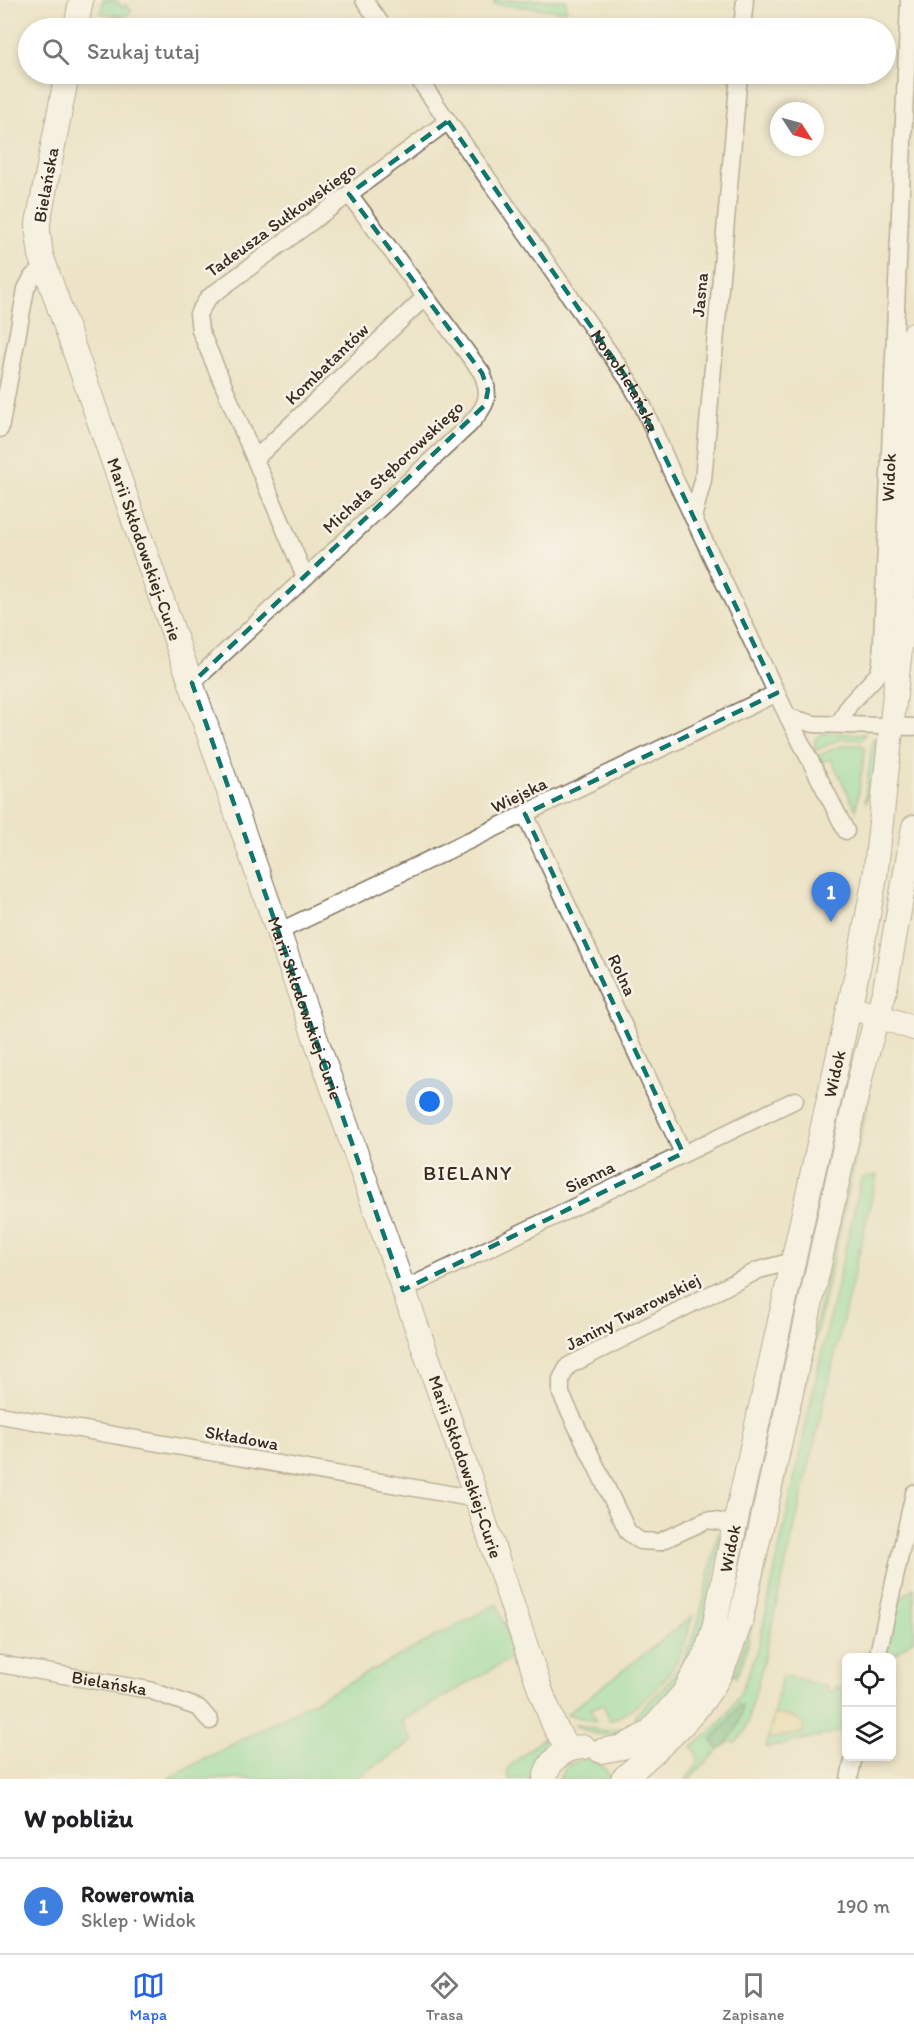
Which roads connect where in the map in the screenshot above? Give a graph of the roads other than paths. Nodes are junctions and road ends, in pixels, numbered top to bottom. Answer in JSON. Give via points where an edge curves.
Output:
{"nodes":[{"id":1,"x":81,"y":0,"type":"edge"},
{"id":2,"x":364,"y":0,"type":"edge"},
{"id":3,"x":745,"y":0,"type":"edge"},
{"id":4,"x":909,"y":0,"type":"edge"},
{"id":5,"x":77,"y":18,"type":"edge"},
{"id":6,"x":377,"y":18,"type":"edge"},
{"id":7,"x":743,"y":18,"type":"edge"},
{"id":8,"x":65,"y":84,"type":"edge"},
{"id":9,"x":422,"y":84,"type":"edge"},
{"id":10,"x":738,"y":84,"type":"edge"},
{"id":11,"x":448,"y":121,"type":"junction"},
{"id":12,"x":350,"y":194,"type":"junction"},
{"id":13,"x":45,"y":266,"type":"junction"},
{"id":14,"x":425,"y":297,"type":"junction"},
{"id":15,"x":914,"y":335,"type":"edge"},
{"id":16,"x":0,"y":429,"type":"edge"},
{"id":17,"x":255,"y":459,"type":"junction"},
{"id":18,"x":693,"y":518,"type":"junction"},
{"id":19,"x":305,"y":577,"type":"junction"},
{"id":20,"x":192,"y":683,"type":"junction"},
{"id":21,"x":777,"y":693,"type":"junction"},
{"id":22,"x":788,"y":717,"type":"junction"},
{"id":23,"x":839,"y":724,"type":"junction"},
{"id":24,"x":903,"y":727,"type":"edge"},
{"id":25,"x":525,"y":814,"type":"junction"},
{"id":26,"x":914,"y":827,"type":"edge"},
{"id":27,"x":846,"y":831,"type":"dead end"},
{"id":28,"x":278,"y":932,"type":"junction"},
{"id":29,"x":849,"y":1007,"type":"junction"},
{"id":30,"x":878,"y":1015,"type":"junction"},
{"id":31,"x":914,"y":1028,"type":"edge"},
{"id":32,"x":795,"y":1100,"type":"dead end"},
{"id":33,"x":683,"y":1153,"type":"junction"},
{"id":34,"x":793,"y":1261,"type":"junction"},
{"id":35,"x":403,"y":1290,"type":"junction"},
{"id":36,"x":0,"y":1415,"type":"edge"},
{"id":37,"x":914,"y":1493,"type":"edge"},
{"id":38,"x":477,"y":1499,"type":"junction"},
{"id":39,"x":734,"y":1528,"type":"junction"},
{"id":40,"x":878,"y":1653,"type":"edge"},
{"id":41,"x":0,"y":1664,"type":"edge"},
{"id":42,"x":210,"y":1721,"type":"dead end"},
{"id":43,"x":568,"y":1750,"type":"junction"},
{"id":44,"x":601,"y":1751,"type":"junction"},
{"id":45,"x":853,"y":1761,"type":"edge"},
{"id":46,"x":544,"y":1779,"type":"edge"},
{"id":47,"x":622,"y":1779,"type":"edge"},
{"id":48,"x":849,"y":1779,"type":"edge"}],
"edges":[{"from":1,"to":5,"type":"main road"},
{"from":2,"to":6,"type":"street"},
{"from":3,"to":7,"type":"street"},
{"from":4,"to":23,"type":"street","name":"Widok","via":[[881,664],[878,674],[849,705]]},
{"from":8,"to":13,"type":"main road","name":"Bielańska","via":[[38,223]]},
{"from":9,"to":11,"type":"street","name":"Nowobielańska"},
{"from":10,"to":18,"type":"street","name":"Jasna","via":[[703,480]]},
{"from":11,"to":12,"type":"street","name":"Tadeusza Sułkowskiego"},
{"from":11,"to":18,"type":"street","name":"Nowobielańska","via":[[628,381]]},
{"from":12,"to":14,"type":"street","name":"Michała Stęborowskiego"},
{"from":12,"to":17,"type":"street","name":"Tadeusza Sułkowskiego","via":[[208,298],[198,314],[200,330]]},
{"from":13,"to":16,"type":"street","via":[[32,277],[26,289]]},
{"from":13,"to":20,"type":"main road","name":"Marii Skłodowskiej-Curie"},
{"from":14,"to":17,"type":"street","name":"Kombatantów"},
{"from":14,"to":19,"type":"street","name":"Michała Stęborowskiego","via":[[482,373],[488,390],[485,405],[469,425]]},
{"from":15,"to":24,"type":"main road","name":"Widok"},
{"from":17,"to":19,"type":"street","name":"Tadeusza Sułkowskiego"},
{"from":18,"to":21,"type":"street","name":"Nowobielańska"},
{"from":19,"to":20,"type":"street","name":"Michała Stęborowskiego"},
{"from":20,"to":28,"type":"main road","name":"Marii Skłodowskiej-Curie"},
{"from":21,"to":22,"type":"street","name":"Nowobielańska"},
{"from":21,"to":25,"type":"street","name":"Wiejska"},
{"from":22,"to":23,"type":"street","via":[[814,724]]},
{"from":22,"to":27,"type":"street","name":"Nowobielańska"},
{"from":23,"to":24,"type":"street"},
{"from":24,"to":29,"type":"main road","name":"Widok"},
{"from":25,"to":28,"type":"street","name":"Wiejska"},
{"from":25,"to":33,"type":"street","name":"Rolna"},
{"from":26,"to":30,"type":"main road","name":"Widok"},
{"from":28,"to":35,"type":"main road","name":"Marii Skłodowskiej-Curie"},
{"from":29,"to":30,"type":"main road"},
{"from":29,"to":34,"type":"main road","name":"Widok"},
{"from":30,"to":31,"type":"main road"},
{"from":30,"to":47,"type":"main road","name":"Widok","via":[[857,1093],[740,1622],[720,1674],[699,1705],[673,1736]]},
{"from":32,"to":33,"type":"street","name":"Sienna"},
{"from":33,"to":35,"type":"street","name":"Sienna"},
{"from":34,"to":39,"type":"main road","name":"Widok"},
{"from":34,"to":39,"type":"street","name":"Janiny Twarowskiej","via":[[759,1270],[568,1366],[561,1379],[561,1394],[628,1532],[640,1541],[659,1542],[707,1520]]},
{"from":35,"to":38,"type":"main road","name":"Marii Skłodowskiej-Curie"},
{"from":36,"to":38,"type":"street","name":"Składowa"},
{"from":37,"to":40,"type":"street"},
{"from":38,"to":43,"type":"main road","name":"Marii Skłodowskiej-Curie","via":[[540,1689]]},
{"from":39,"to":44,"type":"main road","name":"Widok","via":[[714,1628],[696,1673],[649,1733],[623,1748]]},
{"from":41,"to":42,"type":"street","name":"Bielańska","via":[[149,1690],[199,1708]]},
{"from":43,"to":44,"type":"main road","name":"Widok","via":[[579,1747]]},
{"from":43,"to":46,"type":"main road","via":[[558,1755]]},
{"from":44,"to":47,"type":"main road","via":[[618,1768]]},
{"from":45,"to":48,"type":"street"}]}
